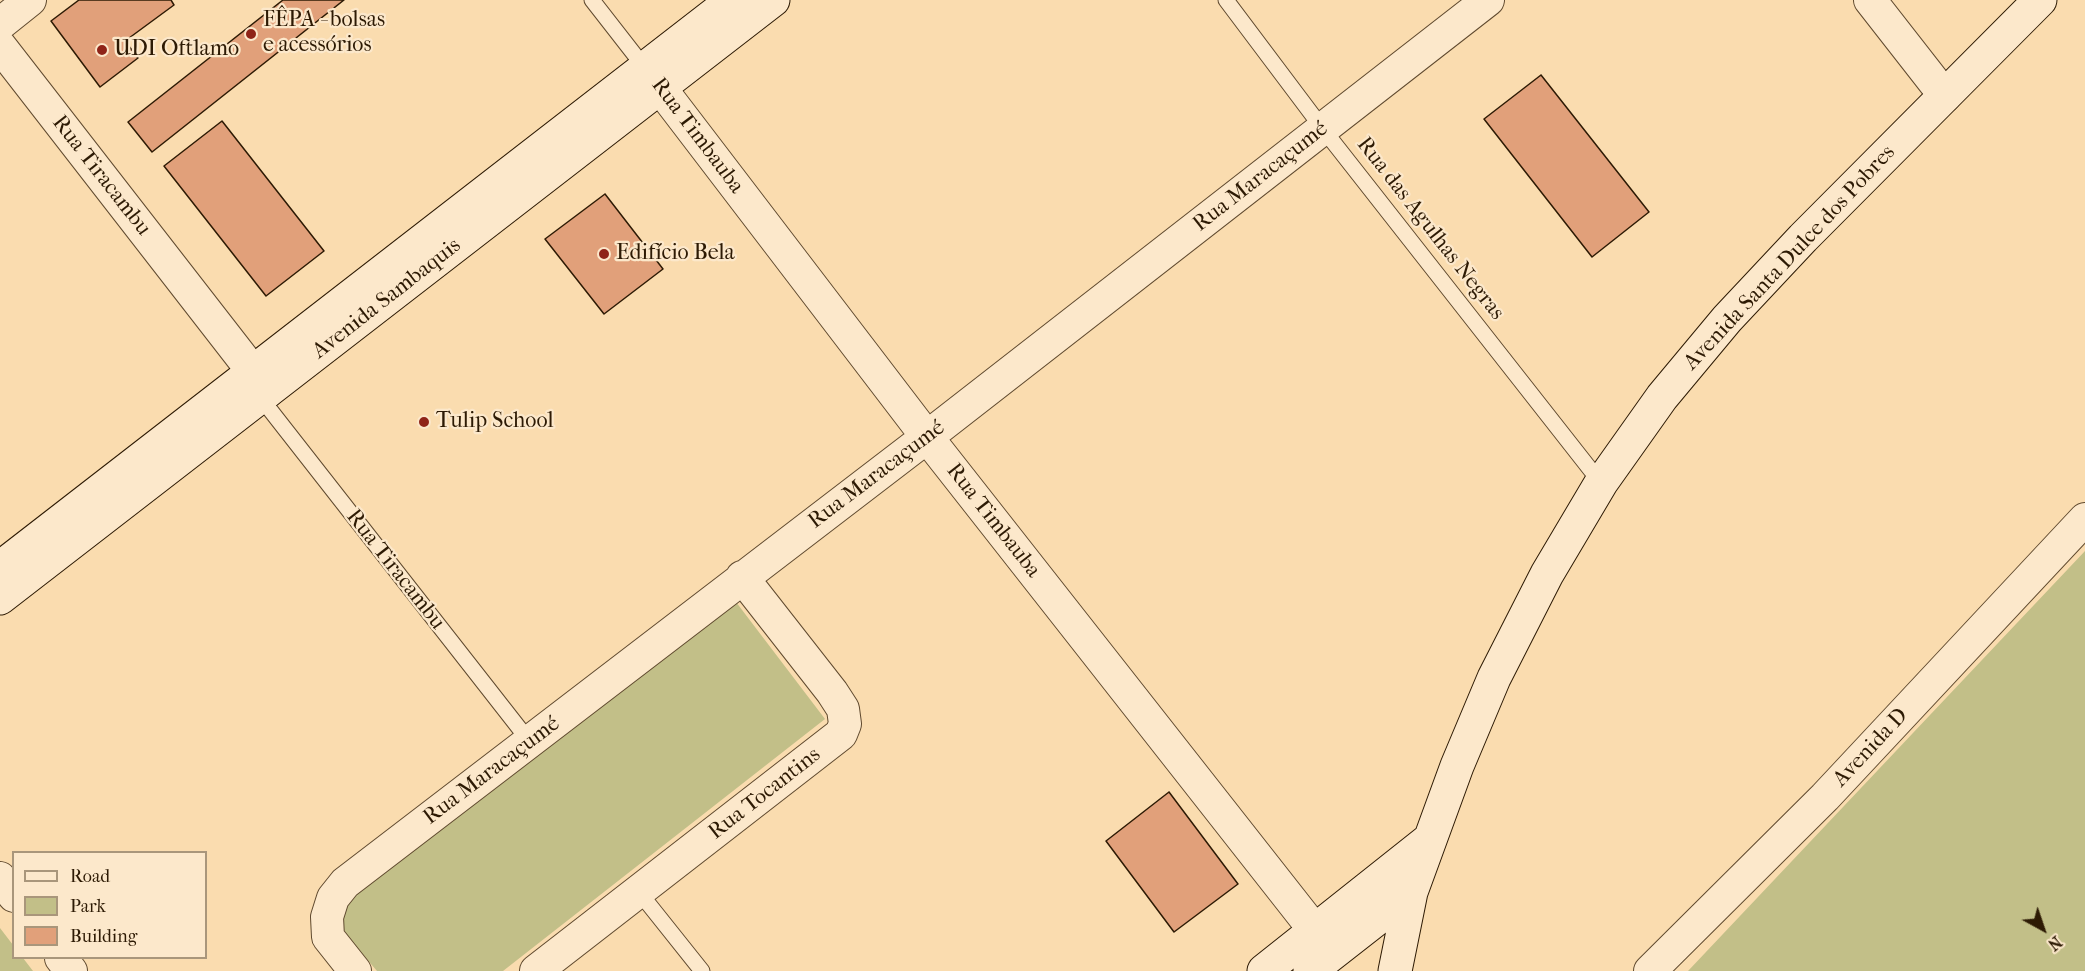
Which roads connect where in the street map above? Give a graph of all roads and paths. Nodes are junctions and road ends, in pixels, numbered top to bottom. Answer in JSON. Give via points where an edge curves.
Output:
{"nodes":[{"id":1,"x":30,"y":0,"type":"edge"},
{"id":2,"x":592,"y":0,"type":"edge"},
{"id":3,"x":733,"y":0,"type":"edge"},
{"id":4,"x":773,"y":0,"type":"edge"},
{"id":5,"x":1226,"y":0,"type":"edge"},
{"id":6,"x":1488,"y":0,"type":"edge"},
{"id":7,"x":1870,"y":0,"type":"edge"},
{"id":8,"x":2040,"y":0,"type":"edge"},
{"id":9,"x":0,"y":24,"type":"edge"},
{"id":10,"x":0,"y":46,"type":"edge"},
{"id":11,"x":652,"y":78,"type":"junction"},
{"id":12,"x":1945,"y":96,"type":"junction"},
{"id":13,"x":1323,"y":129,"type":"junction"},
{"id":14,"x":260,"y":387,"type":"junction"},
{"id":15,"x":927,"y":437,"type":"junction"},
{"id":16,"x":1601,"y":483,"type":"junction"},
{"id":17,"x":2085,"y":519,"type":"edge"},
{"id":18,"x":0,"y":568,"type":"edge"},
{"id":19,"x":742,"y":577,"type":"junction"},
{"id":20,"x":0,"y":598,"type":"edge"},
{"id":21,"x":530,"y":742,"type":"junction"},
{"id":22,"x":1429,"y":840,"type":"junction"},
{"id":23,"x":0,"y":878,"type":"edge"},
{"id":24,"x":639,"y":892,"type":"junction"},
{"id":25,"x":1411,"y":892,"type":"junction"},
{"id":26,"x":12,"y":893,"type":"edge"},
{"id":27,"x":1320,"y":952,"type":"edge"},
{"id":28,"x":355,"y":971,"type":"edge"},
{"id":29,"x":536,"y":971,"type":"edge"},
{"id":30,"x":702,"y":971,"type":"edge"},
{"id":31,"x":1264,"y":971,"type":"edge"},
{"id":32,"x":1395,"y":971,"type":"edge"},
{"id":33,"x":1650,"y":971,"type":"edge"}],
"edges":[{"from":1,"to":9,"type":"street"},
{"from":2,"to":11,"type":"lane","name":"Rua Timbauba"},
{"from":3,"to":11,"type":"main road","name":"Avenida Sambaquis"},
{"from":4,"to":11,"type":"main road","name":"Avenida Sambaquis"},
{"from":5,"to":13,"type":"lane","name":"Rua das Agulhas Negras"},
{"from":6,"to":13,"type":"street","name":"Rua Maracaçumé"},
{"from":7,"to":12,"type":"street"},
{"from":8,"to":12,"type":"main road","name":"Avenida Santa Dulce dos Pobres"},
{"from":10,"to":14,"type":"street","name":"Rua Tiracambu"},
{"from":11,"to":14,"type":"main road","name":"Avenida Sambaquis"},
{"from":11,"to":15,"type":"street","name":"Rua Timbauba"},
{"from":12,"to":16,"type":"main road","name":"Avenida Santa Dulce dos Pobres","via":[[1727,319],[1662,398]]},
{"from":13,"to":15,"type":"street","name":"Rua Maracaçumé"},
{"from":13,"to":16,"type":"lane","name":"Rua das Agulhas Negras"},
{"from":14,"to":18,"type":"main road","name":"Avenida Sambaquis"},
{"from":14,"to":20,"type":"main road","name":"Avenida Sambaquis"},
{"from":14,"to":21,"type":"lane","name":"Rua Tiracambu"},
{"from":15,"to":19,"type":"street","name":"Rua Maracaçumé"},
{"from":15,"to":27,"type":"street","name":"Rua Timbauba"},
{"from":16,"to":22,"type":"main road","name":"Avenida Santa Dulce dos Pobres","via":[[1547,574],[1494,678]]},
{"from":17,"to":33,"type":"street","name":"Avenida D","via":[[1825,797]]},
{"from":19,"to":21,"type":"street","name":"Rua Maracaçumé"},
{"from":19,"to":24,"type":"street","name":"Rua Tocantins","via":[[832,692],[843,710],[845,724],[841,734]]},
{"from":21,"to":28,"type":"street","name":"Rua Maracaçumé","via":[[345,883],[333,898],[327,917],[328,937]]},
{"from":22,"to":25,"type":"main road","name":"Avenida Santa Dulce dos Pobres"},
{"from":22,"to":27,"type":"main road"},
{"from":23,"to":26,"type":"street"},
{"from":24,"to":29,"type":"street","name":"Rua Tocantins"},
{"from":24,"to":30,"type":"lane"},
{"from":25,"to":27,"type":"main road"},
{"from":25,"to":32,"type":"main road","name":"Avenida Santa Dulce dos Pobres"},
{"from":27,"to":31,"type":"main road"}]}
